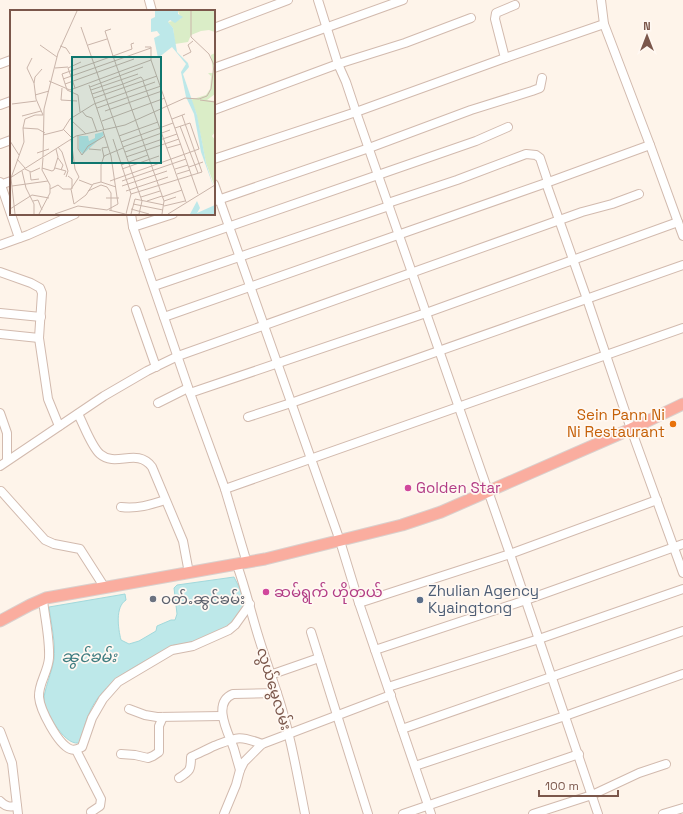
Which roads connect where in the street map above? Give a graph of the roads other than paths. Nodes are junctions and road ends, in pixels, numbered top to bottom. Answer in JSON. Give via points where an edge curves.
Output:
{"nodes":[{"id":1,"x":149,"y":0,"type":"edge"},
{"id":2,"x":288,"y":0,"type":"edge"},
{"id":3,"x":318,"y":0,"type":"edge"},
{"id":4,"x":403,"y":0,"type":"edge"},
{"id":5,"x":601,"y":0,"type":"edge"},
{"id":6,"x":515,"y":5,"type":"dead end"},
{"id":7,"x":152,"y":10,"type":"edge"},
{"id":8,"x":471,"y":18,"type":"dead end"},
{"id":9,"x":604,"y":24,"type":"junction"},
{"id":10,"x":215,"y":28,"type":"edge"},
{"id":11,"x":326,"y":28,"type":"junction"},
{"id":12,"x":505,"y":58,"type":"junction"},
{"id":13,"x":10,"y":60,"type":"edge"},
{"id":14,"x":0,"y":64,"type":"edge"},
{"id":15,"x":338,"y":64,"type":"junction"},
{"id":16,"x":215,"y":68,"type":"edge"},
{"id":17,"x":542,"y":78,"type":"dead end"},
{"id":18,"x":10,"y":101,"type":"edge"},
{"id":19,"x":0,"y":105,"type":"edge"},
{"id":20,"x":215,"y":110,"type":"edge"},
{"id":21,"x":356,"y":112,"type":"junction"},
{"id":22,"x":508,"y":128,"type":"dead end"},
{"id":23,"x":10,"y":140,"type":"edge"},
{"id":24,"x":0,"y":144,"type":"edge"},
{"id":25,"x":650,"y":145,"type":"junction"},
{"id":26,"x":369,"y":148,"type":"junction"},
{"id":27,"x":215,"y":159,"type":"edge"},
{"id":28,"x":378,"y":175,"type":"junction"},
{"id":29,"x":10,"y":182,"type":"edge"},
{"id":30,"x":547,"y":183,"type":"junction"},
{"id":31,"x":0,"y":184,"type":"edge"},
{"id":32,"x":215,"y":189,"type":"edge"},
{"id":33,"x":638,"y":194,"type":"dead end"},
{"id":34,"x":217,"y":200,"type":"edge"},
{"id":35,"x":389,"y":204,"type":"junction"},
{"id":36,"x":10,"y":212,"type":"edge"},
{"id":37,"x":11,"y":215,"type":"edge"},
{"id":38,"x":73,"y":215,"type":"edge"},
{"id":39,"x":131,"y":215,"type":"edge"},
{"id":40,"x":170,"y":215,"type":"edge"},
{"id":41,"x":560,"y":220,"type":"junction"},
{"id":42,"x":678,"y":222,"type":"junction"},
{"id":43,"x":134,"y":227,"type":"junction"},
{"id":44,"x":229,"y":227,"type":"junction"},
{"id":45,"x":399,"y":235,"type":"junction"},
{"id":46,"x":683,"y":236,"type":"edge"},
{"id":47,"x":19,"y":238,"type":"junction"},
{"id":48,"x":0,"y":245,"type":"edge"},
{"id":49,"x":144,"y":256,"type":"junction"},
{"id":50,"x":239,"y":256,"type":"junction"},
{"id":51,"x":573,"y":261,"type":"junction"},
{"id":52,"x":683,"y":265,"type":"edge"},
{"id":53,"x":0,"y":272,"type":"edge"},
{"id":54,"x":412,"y":273,"type":"junction"},
{"id":55,"x":154,"y":286,"type":"junction"},
{"id":56,"x":250,"y":287,"type":"junction"},
{"id":57,"x":587,"y":299,"type":"junction"},
{"id":58,"x":136,"y":310,"type":"dead end"},
{"id":59,"x":0,"y":313,"type":"edge"},
{"id":60,"x":426,"y":313,"type":"junction"},
{"id":61,"x":42,"y":317,"type":"junction"},
{"id":62,"x":164,"y":317,"type":"junction"},
{"id":63,"x":264,"y":325,"type":"junction"},
{"id":64,"x":683,"y":328,"type":"edge"},
{"id":65,"x":0,"y":334,"type":"edge"},
{"id":66,"x":39,"y":338,"type":"junction"},
{"id":67,"x":439,"y":350,"type":"junction"},
{"id":68,"x":606,"y":354,"type":"junction"},
{"id":69,"x":178,"y":356,"type":"junction"},
{"id":70,"x":277,"y":363,"type":"junction"},
{"id":71,"x":156,"y":367,"type":"junction"},
{"id":72,"x":189,"y":390,"type":"junction"},
{"id":73,"x":158,"y":402,"type":"dead end"},
{"id":74,"x":291,"y":404,"type":"junction"},
{"id":75,"x":683,"y":404,"type":"edge"},
{"id":76,"x":459,"y":407,"type":"junction"},
{"id":77,"x":0,"y":413,"type":"edge"},
{"id":78,"x":78,"y":414,"type":"junction"},
{"id":79,"x":248,"y":417,"type":"dead end"},
{"id":80,"x":59,"y":426,"type":"junction"},
{"id":81,"x":631,"y":429,"type":"junction"},
{"id":82,"x":311,"y":459,"type":"junction"},
{"id":83,"x":7,"y":460,"type":"junction"},
{"id":84,"x":0,"y":466,"type":"edge"},
{"id":85,"x":225,"y":489,"type":"junction"},
{"id":86,"x":1,"y":490,"type":"dead end"},
{"id":87,"x":488,"y":492,"type":"junction"},
{"id":88,"x":165,"y":500,"type":"junction"},
{"id":89,"x":657,"y":500,"type":"junction"},
{"id":90,"x":121,"y":507,"type":"dead end"},
{"id":91,"x":340,"y":541,"type":"junction"},
{"id":92,"x":683,"y":544,"type":"edge"},
{"id":93,"x":674,"y":548,"type":"junction"},
{"id":94,"x":510,"y":554,"type":"junction"},
{"id":95,"x":242,"y":564,"type":"junction"},
{"id":96,"x":189,"y":573,"type":"junction"},
{"id":97,"x":683,"y":573,"type":"edge"},
{"id":98,"x":105,"y":588,"type":"junction"},
{"id":99,"x":683,"y":589,"type":"edge"},
{"id":100,"x":43,"y":600,"type":"junction"},
{"id":101,"x":526,"y":600,"type":"junction"},
{"id":102,"x":359,"y":603,"type":"junction"},
{"id":103,"x":250,"y":604,"type":"junction"},
{"id":104,"x":0,"y":621,"type":"edge"},
{"id":105,"x":683,"y":631,"type":"edge"},
{"id":106,"x":311,"y":632,"type":"dead end"},
{"id":107,"x":539,"y":639,"type":"junction"},
{"id":108,"x":375,"y":650,"type":"junction"},
{"id":109,"x":319,"y":658,"type":"junction"},
{"id":110,"x":683,"y":674,"type":"edge"},
{"id":111,"x":270,"y":675,"type":"junction"},
{"id":112,"x":552,"y":677,"type":"junction"},
{"id":113,"x":389,"y":691,"type":"junction"},
{"id":114,"x":277,"y":693,"type":"junction"},
{"id":115,"x":129,"y":709,"type":"dead end"},
{"id":116,"x":222,"y":716,"type":"junction"},
{"id":117,"x":337,"y":716,"type":"junction"},
{"id":118,"x":566,"y":716,"type":"junction"},
{"id":119,"x":163,"y":717,"type":"junction"},
{"id":120,"x":402,"y":729,"type":"junction"},
{"id":121,"x":0,"y":730,"type":"edge"},
{"id":122,"x":288,"y":734,"type":"junction"},
{"id":123,"x":230,"y":739,"type":"junction"},
{"id":124,"x":262,"y":744,"type":"junction"},
{"id":125,"x":76,"y":750,"type":"junction"},
{"id":126,"x":121,"y":754,"type":"dead end"},
{"id":127,"x":579,"y":754,"type":"junction"},
{"id":128,"x":666,"y":764,"type":"dead end"},
{"id":129,"x":414,"y":766,"type":"junction"},
{"id":130,"x":240,"y":770,"type":"junction"},
{"id":131,"x":179,"y":778,"type":"dead end"},
{"id":132,"x":592,"y":795,"type":"junction"},
{"id":133,"x":0,"y":801,"type":"edge"},
{"id":134,"x":428,"y":804,"type":"junction"},
{"id":135,"x":683,"y":808,"type":"edge"},
{"id":136,"x":17,"y":810,"type":"edge"},
{"id":137,"x":92,"y":812,"type":"dead end"},
{"id":138,"x":224,"y":814,"type":"edge"},
{"id":139,"x":305,"y":814,"type":"edge"},
{"id":140,"x":368,"y":814,"type":"edge"},
{"id":141,"x":403,"y":814,"type":"edge"},
{"id":142,"x":431,"y":814,"type":"edge"},
{"id":143,"x":533,"y":814,"type":"edge"},
{"id":144,"x":598,"y":814,"type":"edge"},
{"id":145,"x":663,"y":814,"type":"edge"}],
"edges":[{"from":1,"to":7,"type":"street"},
{"from":2,"to":10,"type":"street"},
{"from":3,"to":11,"type":"street"},
{"from":4,"to":11,"type":"street"},
{"from":5,"to":9,"type":"street"},
{"from":6,"to":12,"type":"street","via":[[496,13],[494,19]]},
{"from":8,"to":15,"type":"street","via":[[405,43]]},
{"from":9,"to":12,"type":"street"},
{"from":9,"to":25,"type":"street"},
{"from":11,"to":15,"type":"street"},
{"from":11,"to":16,"type":"street"},
{"from":12,"to":21,"type":"street"},
{"from":13,"to":14,"type":"street"},
{"from":15,"to":20,"type":"street"},
{"from":15,"to":21,"type":"street"},
{"from":17,"to":26,"type":"street","via":[[540,88],[471,110]]},
{"from":18,"to":19,"type":"street"},
{"from":21,"to":26,"type":"street"},
{"from":21,"to":27,"type":"street"},
{"from":22,"to":28,"type":"street"},
{"from":23,"to":24,"type":"street"},
{"from":25,"to":30,"type":"street"},
{"from":25,"to":42,"type":"street"},
{"from":26,"to":28,"type":"street"},
{"from":26,"to":34,"type":"street"},
{"from":28,"to":35,"type":"street"},
{"from":28,"to":44,"type":"street"},
{"from":29,"to":31,"type":"street"},
{"from":30,"to":35,"type":"street","via":[[540,158],[526,154]]},
{"from":30,"to":41,"type":"street"},
{"from":30,"to":45,"type":"street"},
{"from":31,"to":36,"type":"street"},
{"from":32,"to":34,"type":"street"},
{"from":33,"to":41,"type":"street"},
{"from":34,"to":44,"type":"street"},
{"from":35,"to":45,"type":"street"},
{"from":35,"to":50,"type":"street"},
{"from":37,"to":47,"type":"street"},
{"from":38,"to":47,"type":"street"},
{"from":39,"to":43,"type":"street","name":"လွယ်မွေလမ်း"},
{"from":40,"to":43,"type":"street"},
{"from":41,"to":51,"type":"street"},
{"from":41,"to":54,"type":"street"},
{"from":42,"to":46,"type":"street"},
{"from":42,"to":51,"type":"street"},
{"from":43,"to":49,"type":"street","name":"လွယ်မွေလမ်း"},
{"from":44,"to":49,"type":"street"},
{"from":44,"to":50,"type":"street"},
{"from":45,"to":54,"type":"street"},
{"from":45,"to":56,"type":"street"},
{"from":47,"to":48,"type":"street"},
{"from":49,"to":55,"type":"street","name":"လွယ်မွေလမ်း"},
{"from":50,"to":55,"type":"street"},
{"from":50,"to":56,"type":"street"},
{"from":51,"to":57,"type":"street"},
{"from":51,"to":60,"type":"street"},
{"from":52,"to":57,"type":"street"},
{"from":53,"to":61,"type":"street","via":[[40,288]]},
{"from":54,"to":60,"type":"street"},
{"from":54,"to":63,"type":"street"},
{"from":55,"to":62,"type":"street","name":"လွယ်မွေလမ်း"},
{"from":56,"to":62,"type":"street"},
{"from":56,"to":63,"type":"street"},
{"from":57,"to":67,"type":"street"},
{"from":57,"to":68,"type":"street"},
{"from":58,"to":71,"type":"street"},
{"from":59,"to":61,"type":"street"},
{"from":60,"to":67,"type":"street"},
{"from":60,"to":70,"type":"street"},
{"from":61,"to":66,"type":"street"},
{"from":62,"to":69,"type":"street","name":"လွယ်မွေလမ်း"},
{"from":63,"to":69,"type":"street"},
{"from":63,"to":70,"type":"street"},
{"from":64,"to":68,"type":"street"},
{"from":65,"to":66,"type":"street"},
{"from":66,"to":80,"type":"street","via":[[48,399]]},
{"from":67,"to":74,"type":"street"},
{"from":67,"to":76,"type":"street"},
{"from":68,"to":76,"type":"street"},
{"from":68,"to":81,"type":"street"},
{"from":69,"to":71,"type":"street"},
{"from":69,"to":72,"type":"street","name":"လွယ်မွေလမ်း"},
{"from":70,"to":72,"type":"street"},
{"from":70,"to":74,"type":"street"},
{"from":71,"to":78,"type":"street"},
{"from":72,"to":73,"type":"street"},
{"from":72,"to":85,"type":"street","name":"လွယ်မွေလမ်း"},
{"from":74,"to":79,"type":"street"},
{"from":74,"to":82,"type":"street"},
{"from":75,"to":81,"type":"highway"},
{"from":76,"to":82,"type":"street"},
{"from":76,"to":87,"type":"street"},
{"from":77,"to":83,"type":"street","via":[[7,433]]},
{"from":78,"to":80,"type":"street"},
{"from":78,"to":88,"type":"street","via":[[96,449],[102,455],[118,459],[135,457],[148,462]]},
{"from":80,"to":83,"type":"street"},
{"from":81,"to":87,"type":"highway"},
{"from":81,"to":89,"type":"street"},
{"from":82,"to":85,"type":"street"},
{"from":82,"to":91,"type":"street"},
{"from":83,"to":84,"type":"street"},
{"from":85,"to":95,"type":"street","name":"လွယ်မွေလမ်း"},
{"from":86,"to":98,"type":"street","via":[[46,540],[80,549]]},
{"from":87,"to":91,"type":"highway","via":[[402,525]]},
{"from":87,"to":94,"type":"street"},
{"from":88,"to":90,"type":"street","via":[[146,506]]},
{"from":88,"to":96,"type":"street","via":[[183,541]]},
{"from":89,"to":93,"type":"street"},
{"from":89,"to":94,"type":"street"},
{"from":91,"to":95,"type":"highway"},
{"from":91,"to":102,"type":"street"},
{"from":92,"to":93,"type":"street"},
{"from":93,"to":97,"type":"street"},
{"from":93,"to":101,"type":"street"},
{"from":94,"to":101,"type":"street"},
{"from":94,"to":102,"type":"street"},
{"from":95,"to":96,"type":"highway"},
{"from":95,"to":103,"type":"street","name":"လွယ်မွေလမ်း"},
{"from":96,"to":98,"type":"highway"},
{"from":98,"to":100,"type":"highway"},
{"from":99,"to":107,"type":"street"},
{"from":100,"to":104,"type":"highway"},
{"from":100,"to":125,"type":"street","via":[[49,658],[41,684],[40,705],[63,743]]},
{"from":101,"to":107,"type":"street"},
{"from":101,"to":108,"type":"street"},
{"from":102,"to":108,"type":"street"},
{"from":103,"to":111,"type":"street","name":"လွယ်မွေလမ်း"},
{"from":103,"to":125,"type":"street","via":[[229,630],[193,646],[172,650],[118,682],[103,699],[92,718],[82,747]]},
{"from":105,"to":112,"type":"street"},
{"from":106,"to":109,"type":"street"},
{"from":107,"to":112,"type":"street"},
{"from":107,"to":113,"type":"street"},
{"from":108,"to":113,"type":"street"},
{"from":109,"to":111,"type":"street"},
{"from":109,"to":117,"type":"street"},
{"from":110,"to":118,"type":"street"},
{"from":111,"to":114,"type":"street","name":"လွယ်မွေလမ်း"},
{"from":112,"to":118,"type":"street"},
{"from":112,"to":120,"type":"street"},
{"from":113,"to":117,"type":"street"},
{"from":113,"to":120,"type":"street"},
{"from":114,"to":116,"type":"street","via":[[228,696],[225,699]]},
{"from":114,"to":122,"type":"street","name":"လွယ်မွေလမ်း"},
{"from":115,"to":119,"type":"street","via":[[145,715]]},
{"from":116,"to":119,"type":"street"},
{"from":116,"to":123,"type":"street"},
{"from":117,"to":122,"type":"street"},
{"from":117,"to":140,"type":"street"},
{"from":118,"to":127,"type":"street"},
{"from":118,"to":129,"type":"street"},
{"from":119,"to":126,"type":"street","via":[[159,726],[159,752],[148,758]]},
{"from":120,"to":129,"type":"street"},
{"from":121,"to":136,"type":"street","via":[[12,763]]},
{"from":122,"to":124,"type":"street"},
{"from":122,"to":139,"type":"street","name":"လွယ်မွေလမ်း"},
{"from":123,"to":124,"type":"street","via":[[248,738]]},
{"from":123,"to":130,"type":"street"},
{"from":123,"to":131,"type":"street","via":[[191,757],[191,768]]},
{"from":124,"to":130,"type":"street","via":[[244,762]]},
{"from":125,"to":137,"type":"street","via":[[101,800],[100,806]]},
{"from":127,"to":132,"type":"street"},
{"from":127,"to":134,"type":"street"},
{"from":128,"to":132,"type":"street","via":[[639,773]]},
{"from":129,"to":134,"type":"street"},
{"from":130,"to":138,"type":"street"},
{"from":132,"to":143,"type":"street"},
{"from":132,"to":144,"type":"street"},
{"from":133,"to":136,"type":"street"},
{"from":134,"to":141,"type":"street"},
{"from":134,"to":142,"type":"street"},
{"from":135,"to":145,"type":"street"}]}
